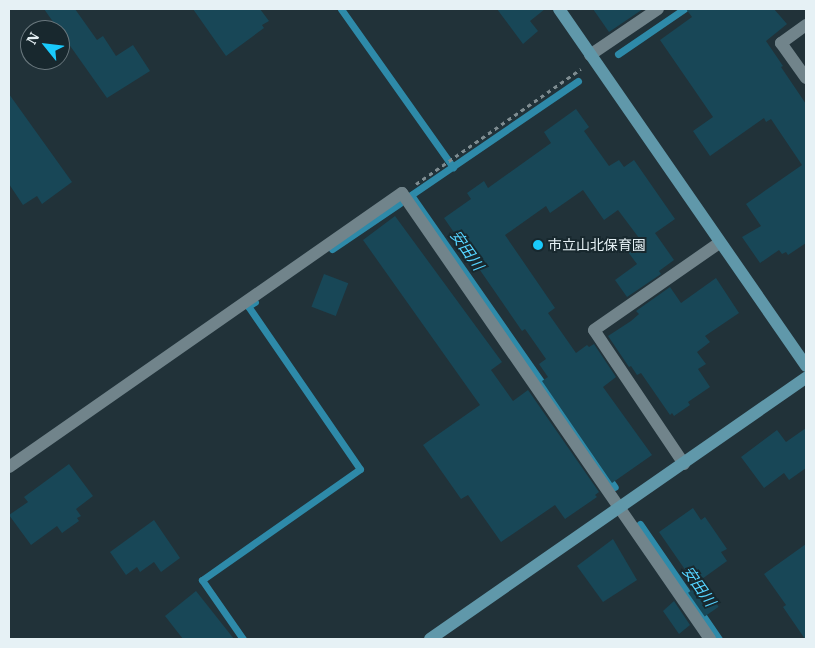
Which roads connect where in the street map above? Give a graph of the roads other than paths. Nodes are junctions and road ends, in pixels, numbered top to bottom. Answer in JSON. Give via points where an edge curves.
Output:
{"nodes":[{"id":1,"x":559,"y":9,"type":"edge"},
{"id":2,"x":658,"y":9,"type":"edge"},
{"id":3,"x":806,"y":24,"type":"edge"},
{"id":4,"x":592,"y":58,"type":"junction"},
{"id":5,"x":806,"y":78,"type":"edge"},
{"id":6,"x":719,"y":243,"type":"junction"},
{"id":7,"x":806,"y":366,"type":"edge"},
{"id":8,"x":806,"y":378,"type":"edge"},
{"id":9,"x":684,"y":464,"type":"junction"},
{"id":10,"x":9,"y":466,"type":"edge"},
{"id":11,"x":620,"y":508,"type":"junction"},
{"id":12,"x":430,"y":639,"type":"edge"},
{"id":13,"x":710,"y":639,"type":"edge"}],
"edges":[{"from":1,"to":4,"type":"street"},
{"from":2,"to":4,"type":"street"},
{"from":3,"to":5,"type":"street","via":[[781,43]]},
{"from":4,"to":6,"type":"street"},
{"from":6,"to":7,"type":"street"},
{"from":6,"to":9,"type":"street","via":[[594,330]]},
{"from":8,"to":9,"type":"street"},
{"from":9,"to":11,"type":"street"},
{"from":10,"to":11,"type":"street","via":[[402,194]]},
{"from":11,"to":12,"type":"street"},
{"from":11,"to":13,"type":"street"}]}
